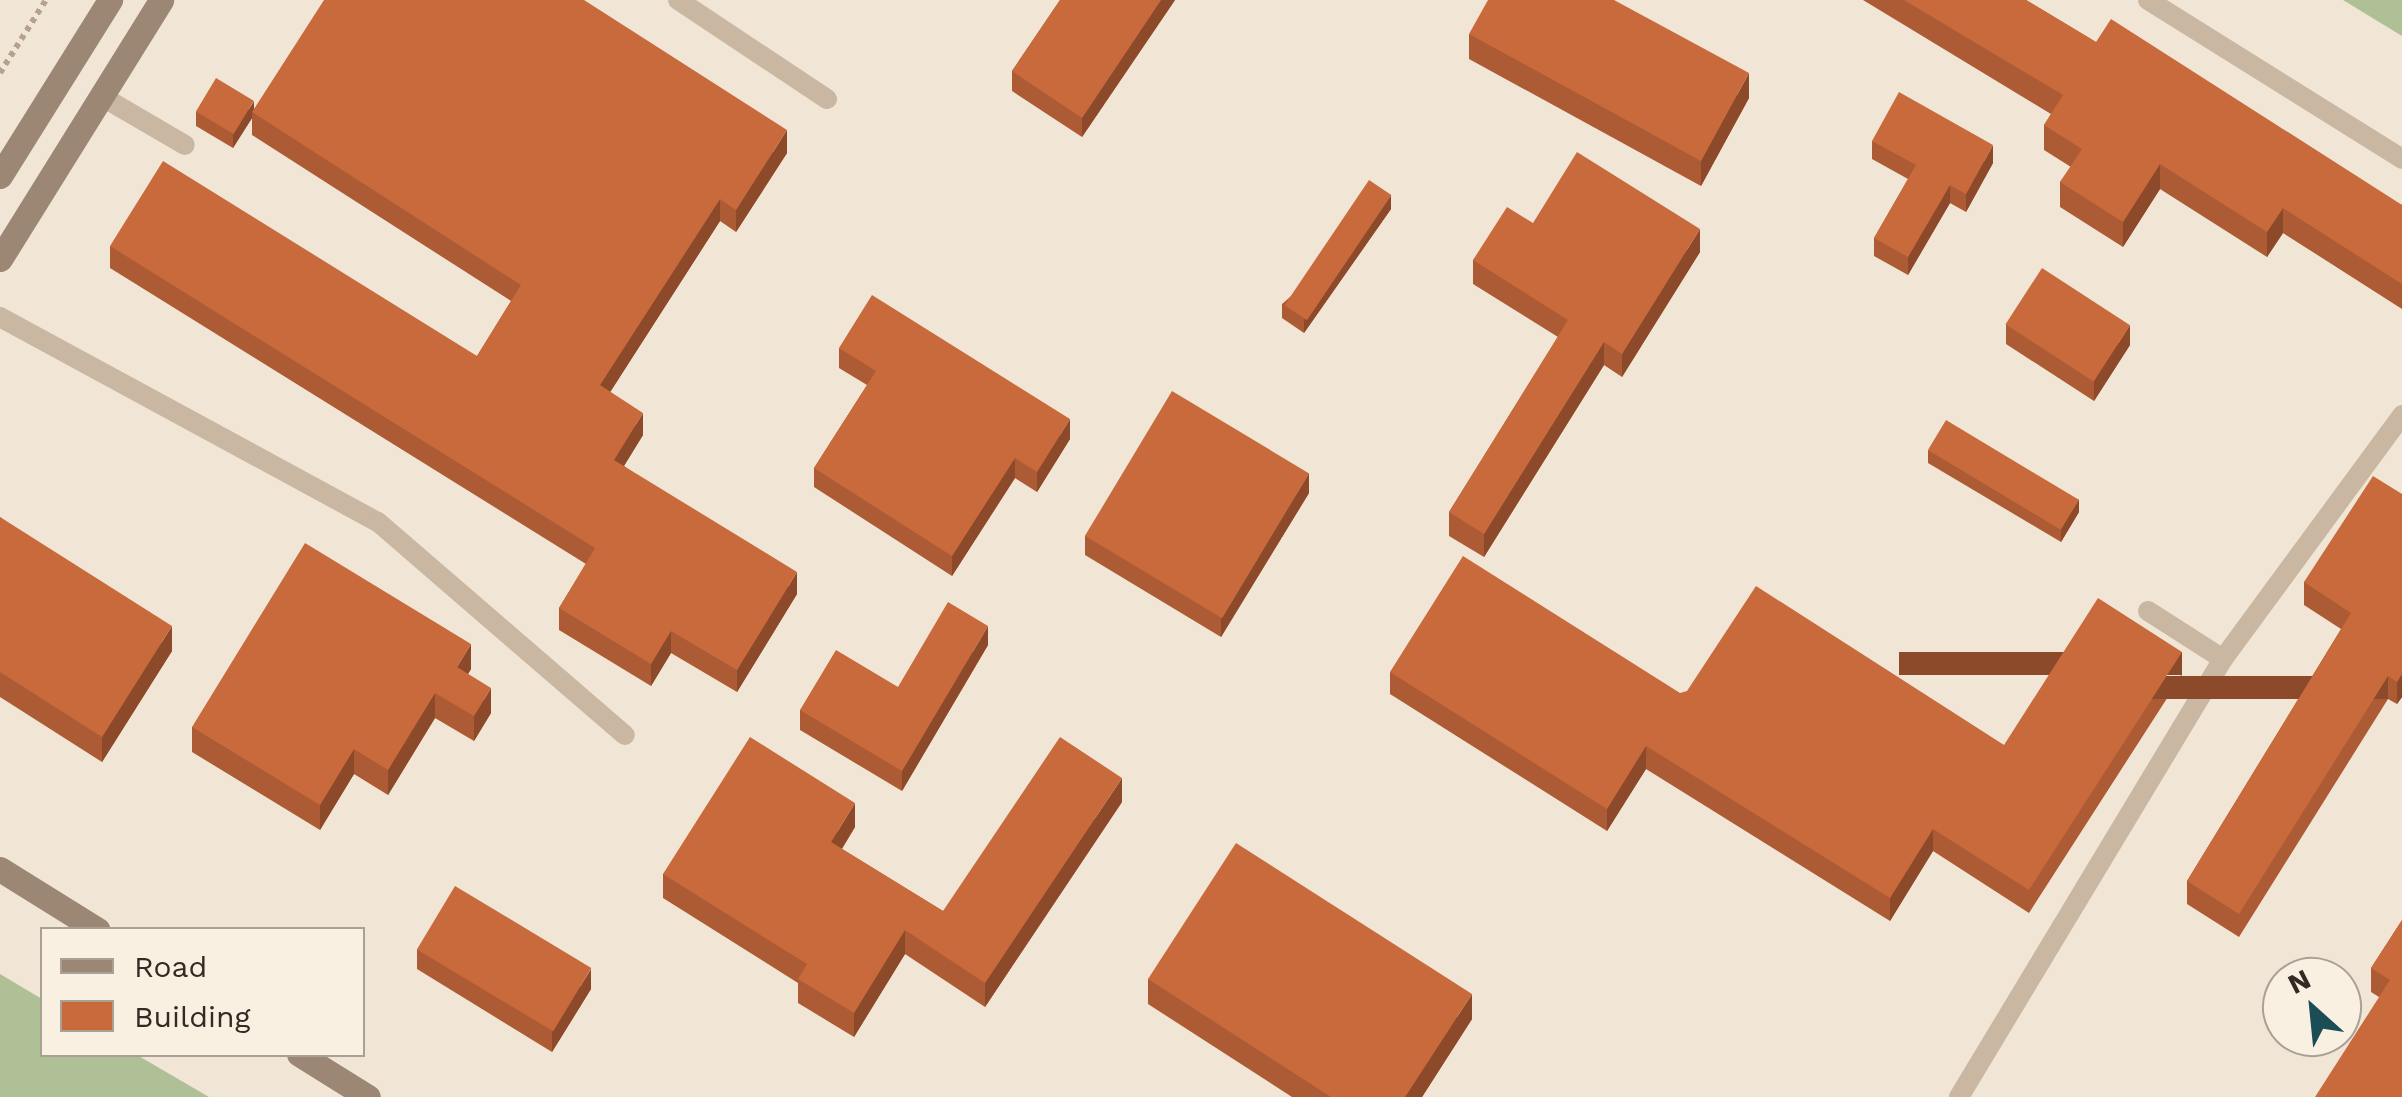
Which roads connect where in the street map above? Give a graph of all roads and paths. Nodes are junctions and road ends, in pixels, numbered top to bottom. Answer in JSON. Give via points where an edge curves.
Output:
{"nodes":[{"id":1,"x":46,"y":0,"type":"edge"},
{"id":2,"x":110,"y":0,"type":"edge"},
{"id":3,"x":161,"y":0,"type":"edge"},
{"id":4,"x":678,"y":0,"type":"edge"},
{"id":5,"x":2148,"y":0,"type":"edge"},
{"id":6,"x":0,"y":73,"type":"edge"},
{"id":7,"x":102,"y":96,"type":"junction"},
{"id":8,"x":827,"y":99,"type":"dead end"},
{"id":9,"x":185,"y":145,"type":"dead end"},
{"id":10,"x":2402,"y":159,"type":"edge"},
{"id":11,"x":0,"y":176,"type":"edge"},
{"id":12,"x":0,"y":259,"type":"edge"},
{"id":13,"x":0,"y":317,"type":"edge"},
{"id":14,"x":2402,"y":415,"type":"edge"},
{"id":15,"x":2148,"y":611,"type":"dead end"},
{"id":16,"x":2223,"y":659,"type":"junction"},
{"id":17,"x":625,"y":735,"type":"dead end"},
{"id":18,"x":0,"y":869,"type":"edge"},
{"id":19,"x":93,"y":927,"type":"edge"},
{"id":20,"x":305,"y":1057,"type":"edge"},
{"id":21,"x":368,"y":1097,"type":"edge"},
{"id":22,"x":1959,"y":1097,"type":"edge"}],
"edges":[{"from":1,"to":6,"type":"path"},
{"from":2,"to":11,"type":"street"},
{"from":3,"to":7,"type":"street"},
{"from":4,"to":8,"type":"lane"},
{"from":5,"to":10,"type":"lane"},
{"from":7,"to":9,"type":"lane"},
{"from":7,"to":12,"type":"street"},
{"from":13,"to":17,"type":"lane","via":[[378,522]]},
{"from":14,"to":16,"type":"lane"},
{"from":15,"to":16,"type":"lane"},
{"from":16,"to":22,"type":"lane"},
{"from":18,"to":19,"type":"street"},
{"from":20,"to":21,"type":"street"}]}
